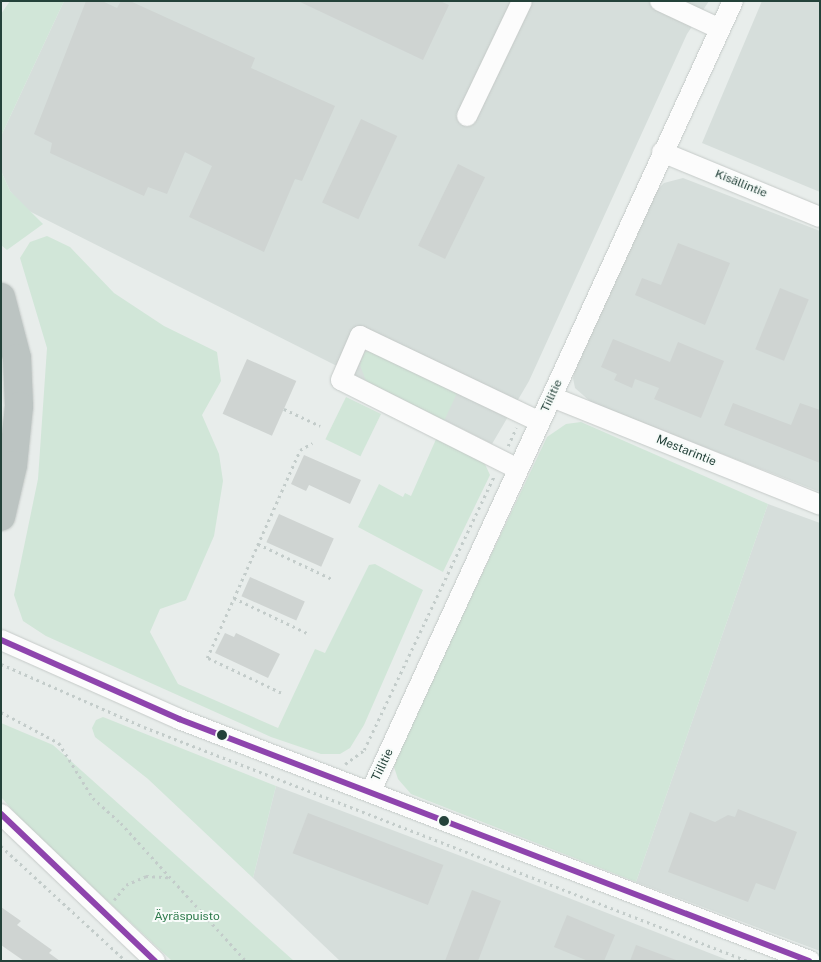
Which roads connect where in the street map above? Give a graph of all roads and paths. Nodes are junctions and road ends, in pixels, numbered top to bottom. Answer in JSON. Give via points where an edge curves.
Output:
{"nodes":[{"id":1,"x":522,"y":1,"type":"edge"},
{"id":2,"x":660,"y":1,"type":"edge"},
{"id":3,"x":733,"y":1,"type":"edge"},
{"id":4,"x":720,"y":29,"type":"junction"},
{"id":5,"x":468,"y":116,"type":"dead end"},
{"id":6,"x":662,"y":152,"type":"junction"},
{"id":7,"x":820,"y":216,"type":"edge"},
{"id":8,"x":1,"y":297,"type":"edge"},
{"id":9,"x":552,"y":397,"type":"junction"},
{"id":10,"x":284,"y":409,"type":"dead end"},
{"id":11,"x":532,"y":417,"type":"junction"},
{"id":12,"x":320,"y":426,"type":"dead end"},
{"id":13,"x":312,"y":443,"type":"dead end"},
{"id":14,"x":510,"y":464,"type":"junction"},
{"id":15,"x":820,"y":505,"type":"edge"},
{"id":16,"x":1,"y":517,"type":"edge"},
{"id":17,"x":258,"y":544,"type":"junction"},
{"id":18,"x":334,"y":580,"type":"dead end"},
{"id":19,"x":234,"y":598,"type":"junction"},
{"id":20,"x":309,"y":634,"type":"dead end"},
{"id":21,"x":1,"y":640,"type":"edge"},
{"id":22,"x":1,"y":664,"type":"edge"},
{"id":23,"x":281,"y":693,"type":"dead end"},
{"id":24,"x":1,"y":712,"type":"edge"},
{"id":25,"x":342,"y":766,"type":"dead end"},
{"id":26,"x":371,"y":792,"type":"junction"},
{"id":27,"x":1,"y":814,"type":"edge"},
{"id":28,"x":1,"y":846,"type":"edge"},
{"id":29,"x":168,"y":877,"type":"junction"},
{"id":30,"x":104,"y":913,"type":"junction"},
{"id":31,"x":126,"y":961,"type":"edge"},
{"id":32,"x":155,"y":961,"type":"edge"},
{"id":33,"x":246,"y":961,"type":"edge"},
{"id":34,"x":748,"y":961,"type":"edge"},
{"id":35,"x":810,"y":961,"type":"edge"}],
"edges":[{"from":1,"to":5,"type":"street"},
{"from":2,"to":4,"type":"street"},
{"from":3,"to":4,"type":"street","name":"Tiilitie"},
{"from":4,"to":6,"type":"street","name":"Tiilitie"},
{"from":6,"to":7,"type":"street","name":"Kisällintie"},
{"from":6,"to":9,"type":"street","name":"Tiilitie"},
{"from":8,"to":16,"type":"highway","via":[[17,358],[19,406],[13,465]]},
{"from":9,"to":11,"type":"street","name":"Tiilitie"},
{"from":9,"to":15,"type":"street","name":"Mestarintie"},
{"from":10,"to":12,"type":"path"},
{"from":11,"to":14,"type":"street","name":"Tiilitie"},
{"from":11,"to":14,"type":"path"},
{"from":11,"to":14,"type":"street","via":[[360,336],[341,380]]},
{"from":13,"to":17,"type":"path","via":[[300,450]]},
{"from":14,"to":25,"type":"path","via":[[364,750]]},
{"from":14,"to":26,"type":"street","name":"Tiilitie"},
{"from":17,"to":18,"type":"path"},
{"from":17,"to":19,"type":"path"},
{"from":19,"to":20,"type":"path"},
{"from":19,"to":23,"type":"path","via":[[207,658]]},
{"from":21,"to":26,"type":"street","via":[[179,719]]},
{"from":22,"to":34,"type":"path","via":[[144,727]]},
{"from":24,"to":29,"type":"path","via":[[59,743],[93,798]]},
{"from":26,"to":35,"type":"street"},
{"from":27,"to":30,"type":"street"},
{"from":28,"to":31,"type":"path"},
{"from":29,"to":30,"type":"path","via":[[146,876],[126,885]]},
{"from":29,"to":33,"type":"path"},
{"from":30,"to":32,"type":"street"}]}
